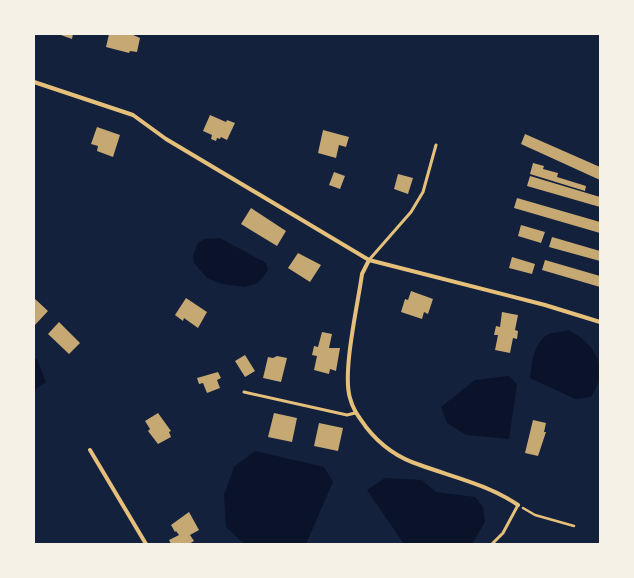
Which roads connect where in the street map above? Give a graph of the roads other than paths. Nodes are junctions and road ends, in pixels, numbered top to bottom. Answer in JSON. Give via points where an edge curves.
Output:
{"nodes":[{"id":1,"x":34,"y":82,"type":"edge"},
{"id":2,"x":436,"y":145,"type":"dead end"},
{"id":3,"x":370,"y":260,"type":"junction"},
{"id":4,"x":600,"y":322,"type":"edge"},
{"id":5,"x":244,"y":392,"type":"dead end"},
{"id":6,"x":356,"y":413,"type":"junction"},
{"id":7,"x":90,"y":450,"type":"dead end"},
{"id":8,"x":518,"y":505,"type":"joint"},
{"id":9,"x":146,"y":544,"type":"edge"},
{"id":10,"x":492,"y":544,"type":"edge"}],
"edges":[{"from":1,"to":3,"type":"street","via":[[133,115],[166,139]]},
{"from":2,"to":3,"type":"lane","via":[[423,192],[411,212]]},
{"from":3,"to":4,"type":"street","via":[[546,305]]},
{"from":3,"to":6,"type":"street","via":[[362,274],[347,376],[349,397]]},
{"from":5,"to":6,"type":"lane","via":[[347,415]]},
{"from":6,"to":8,"type":"street","via":[[388,450],[415,464],[501,493]]},
{"from":7,"to":9,"type":"street"},
{"from":8,"to":10,"type":"lane","via":[[503,533]]}]}
